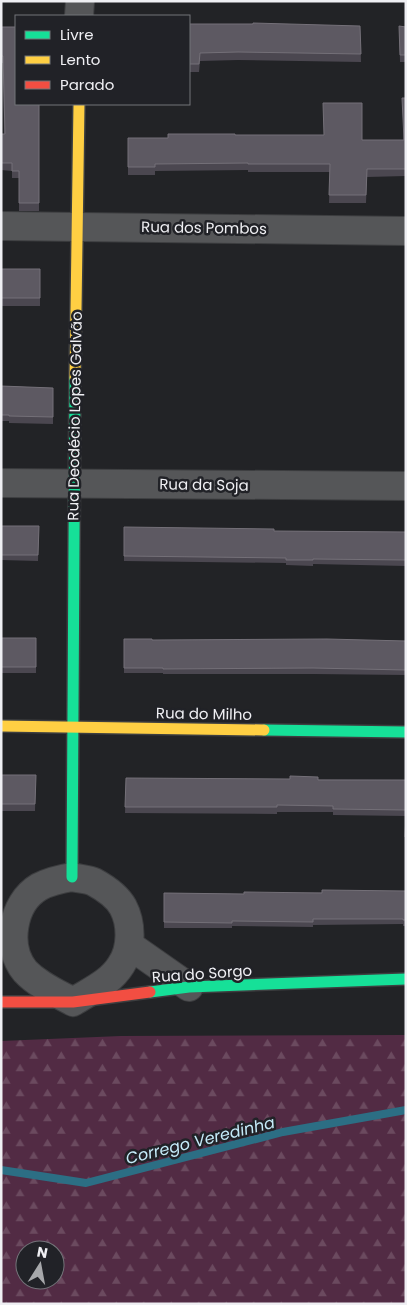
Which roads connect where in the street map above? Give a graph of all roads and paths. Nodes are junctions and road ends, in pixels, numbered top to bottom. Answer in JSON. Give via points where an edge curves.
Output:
{"nodes":[{"id":1,"x":80,"y":1,"type":"edge"},
{"id":2,"x":80,"y":15,"type":"edge"},
{"id":3,"x":79,"y":105,"type":"edge"},
{"id":4,"x":1,"y":226,"type":"edge"},
{"id":5,"x":77,"y":226,"type":"junction"},
{"id":6,"x":406,"y":231,"type":"edge"},
{"id":7,"x":1,"y":483,"type":"edge"},
{"id":8,"x":74,"y":483,"type":"junction"},
{"id":9,"x":406,"y":486,"type":"edge"},
{"id":10,"x":1,"y":726,"type":"edge"},
{"id":11,"x":72,"y":728,"type":"junction"},
{"id":12,"x":406,"y":732,"type":"edge"},
{"id":13,"x":72,"y":877,"type":"junction"},
{"id":14,"x":7,"y":944,"type":"edge"},
{"id":15,"x":129,"y":945,"type":"junction"},
{"id":16,"x":406,"y":979,"type":"edge"},
{"id":17,"x":189,"y":987,"type":"junction"},
{"id":18,"x":1,"y":1002,"type":"edge"},
{"id":19,"x":73,"y":1002,"type":"junction"}],
"edges":[{"from":1,"to":2,"type":"street"},
{"from":3,"to":5,"type":"street","name":"Rua Deodécio Lopes Galvão"},
{"from":4,"to":5,"type":"street","name":"Rua dos Pombos"},
{"from":5,"to":6,"type":"street","name":"Rua dos Pombos"},
{"from":5,"to":8,"type":"street","name":"Rua Deodécio Lopes Galvão"},
{"from":7,"to":8,"type":"street","name":"Rua da Soja"},
{"from":8,"to":9,"type":"street","name":"Rua da Soja"},
{"from":8,"to":11,"type":"street","name":"Rua Deodécio Lopes Galvão"},
{"from":10,"to":11,"type":"street","name":"Rua do Milho"},
{"from":11,"to":12,"type":"street","name":"Rua do Milho"},
{"from":11,"to":13,"type":"street","name":"Rua Deodécio Lopes Galvão"},
{"from":13,"to":14,"type":"street","via":[[54,880],[37,888],[24,901]]},
{"from":13,"to":15,"type":"street","via":[[92,881],[109,891],[122,906],[129,925]]},
{"from":14,"to":19,"type":"street","via":[[24,970],[38,983]]},
{"from":15,"to":17,"type":"street"},
{"from":15,"to":19,"type":"street","via":[[122,964],[109,980]]},
{"from":16,"to":17,"type":"street","name":"Rua do Sorgo"},
{"from":17,"to":19,"type":"street","name":"Rua do Sorgo"},
{"from":18,"to":19,"type":"street","name":"Rua do Sorgo"}]}
